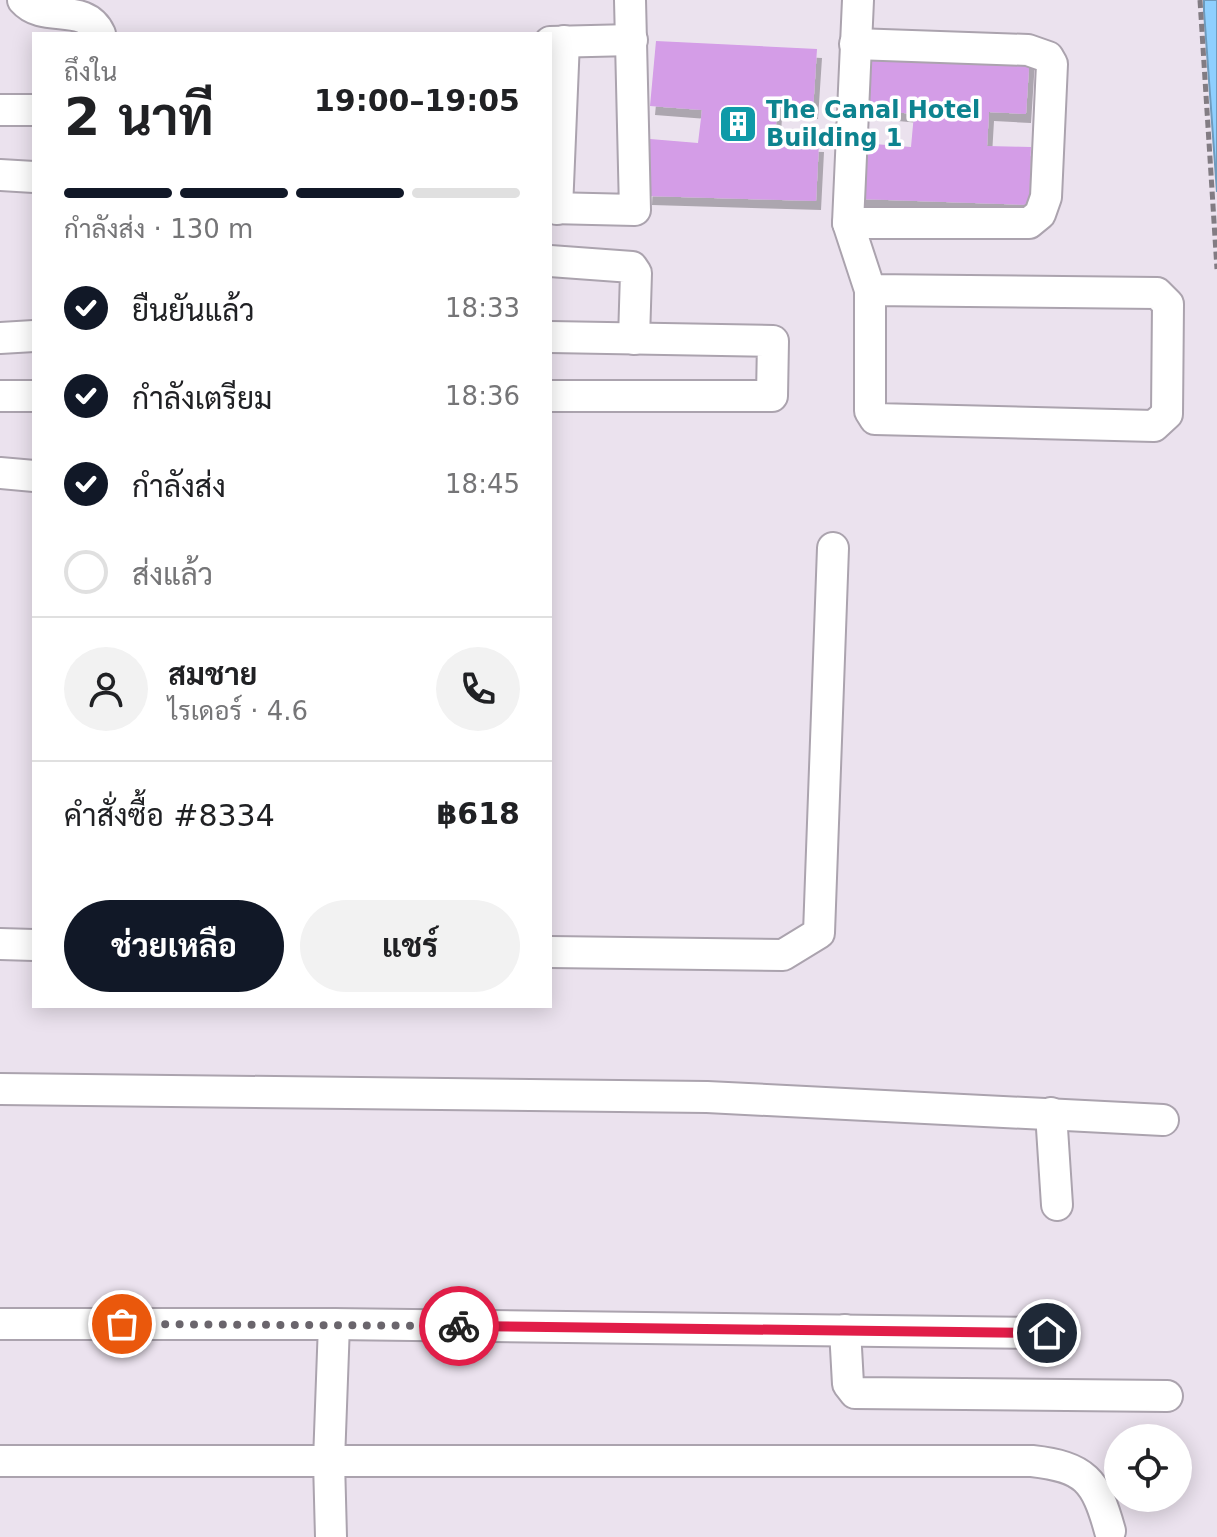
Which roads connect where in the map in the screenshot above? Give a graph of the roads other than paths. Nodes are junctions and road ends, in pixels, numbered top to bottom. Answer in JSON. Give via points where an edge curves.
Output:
{"nodes":[{"id":1,"x":23,"y":0,"type":"edge"},
{"id":2,"x":630,"y":0,"type":"edge"},
{"id":3,"x":858,"y":0,"type":"edge"},
{"id":4,"x":76,"y":7,"type":"edge"},
{"id":5,"x":99,"y":32,"type":"edge"},
{"id":6,"x":632,"y":40,"type":"junction"},
{"id":7,"x":557,"y":42,"type":"edge"},
{"id":8,"x":855,"y":44,"type":"junction"},
{"id":9,"x":0,"y":110,"type":"edge"},
{"id":10,"x":32,"y":110,"type":"edge"},
{"id":11,"x":0,"y":175,"type":"edge"},
{"id":12,"x":32,"y":177,"type":"edge"},
{"id":13,"x":554,"y":208,"type":"edge"},
{"id":14,"x":848,"y":223,"type":"junction"},
{"id":15,"x":552,"y":261,"type":"edge"},
{"id":16,"x":870,"y":290,"type":"junction"},
{"id":17,"x":32,"y":336,"type":"edge"},
{"id":18,"x":552,"y":337,"type":"edge"},
{"id":19,"x":0,"y":338,"type":"edge"},
{"id":20,"x":634,"y":339,"type":"junction"},
{"id":21,"x":0,"y":396,"type":"edge"},
{"id":22,"x":32,"y":396,"type":"edge"},
{"id":23,"x":552,"y":396,"type":"edge"},
{"id":24,"x":0,"y":473,"type":"edge"},
{"id":25,"x":32,"y":476,"type":"edge"},
{"id":26,"x":833,"y":548,"type":"dead end"},
{"id":27,"x":0,"y":944,"type":"edge"},
{"id":28,"x":32,"y":945,"type":"edge"},
{"id":29,"x":552,"y":952,"type":"edge"},
{"id":30,"x":0,"y":1089,"type":"edge"},
{"id":31,"x":1051,"y":1113,"type":"junction"},
{"id":32,"x":1163,"y":1120,"type":"dead end"},
{"id":33,"x":1057,"y":1205,"type":"dead end"},
{"id":34,"x":0,"y":1324,"type":"edge"},
{"id":35,"x":334,"y":1324,"type":"junction"},
{"id":36,"x":845,"y":1330,"type":"junction"},
{"id":37,"x":1047,"y":1333,"type":"dead end"},
{"id":38,"x":1167,"y":1396,"type":"dead end"},
{"id":39,"x":0,"y":1461,"type":"edge"},
{"id":40,"x":329,"y":1461,"type":"junction"},
{"id":41,"x":1110,"y":1531,"type":"dead end"},
{"id":42,"x":331,"y":1537,"type":"edge"}],
"edges":[{"from":1,"to":4,"type":"street","via":[[40,11]]},
{"from":2,"to":6,"type":"street"},
{"from":3,"to":8,"type":"street"},
{"from":4,"to":5,"type":"street"},
{"from":6,"to":7,"type":"street"},
{"from":6,"to":13,"type":"street","via":[[635,210]]},
{"from":7,"to":13,"type":"street"},
{"from":8,"to":14,"type":"street"},
{"from":8,"to":14,"type":"street","via":[[1028,50],[1048,57],[1052,64],[1046,197],[1040,214],[1029,223]]},
{"from":9,"to":10,"type":"street"},
{"from":11,"to":12,"type":"street"},
{"from":14,"to":16,"type":"street"},
{"from":15,"to":20,"type":"street","via":[[632,267]]},
{"from":16,"to":16,"type":"street","via":[[1157,293],[1168,304],[1167,414],[1154,426],[875,419],[870,411]]},
{"from":17,"to":19,"type":"street"},
{"from":18,"to":20,"type":"street"},
{"from":20,"to":23,"type":"street","via":[[773,341],[772,396]]},
{"from":21,"to":22,"type":"street"},
{"from":24,"to":25,"type":"street"},
{"from":26,"to":29,"type":"street","via":[[819,933],[783,955]]},
{"from":27,"to":28,"type":"street"},
{"from":30,"to":31,"type":"street","via":[[677,1096]]},
{"from":31,"to":32,"type":"street"},
{"from":31,"to":33,"type":"street"},
{"from":34,"to":35,"type":"street"},
{"from":35,"to":36,"type":"street"},
{"from":35,"to":40,"type":"street"},
{"from":36,"to":37,"type":"street"},
{"from":36,"to":38,"type":"street","via":[[848,1384],[855,1393]]},
{"from":39,"to":40,"type":"street"},
{"from":40,"to":41,"type":"street","via":[[1032,1461],[1062,1465],[1088,1479],[1100,1494]]},
{"from":40,"to":42,"type":"street"}]}
